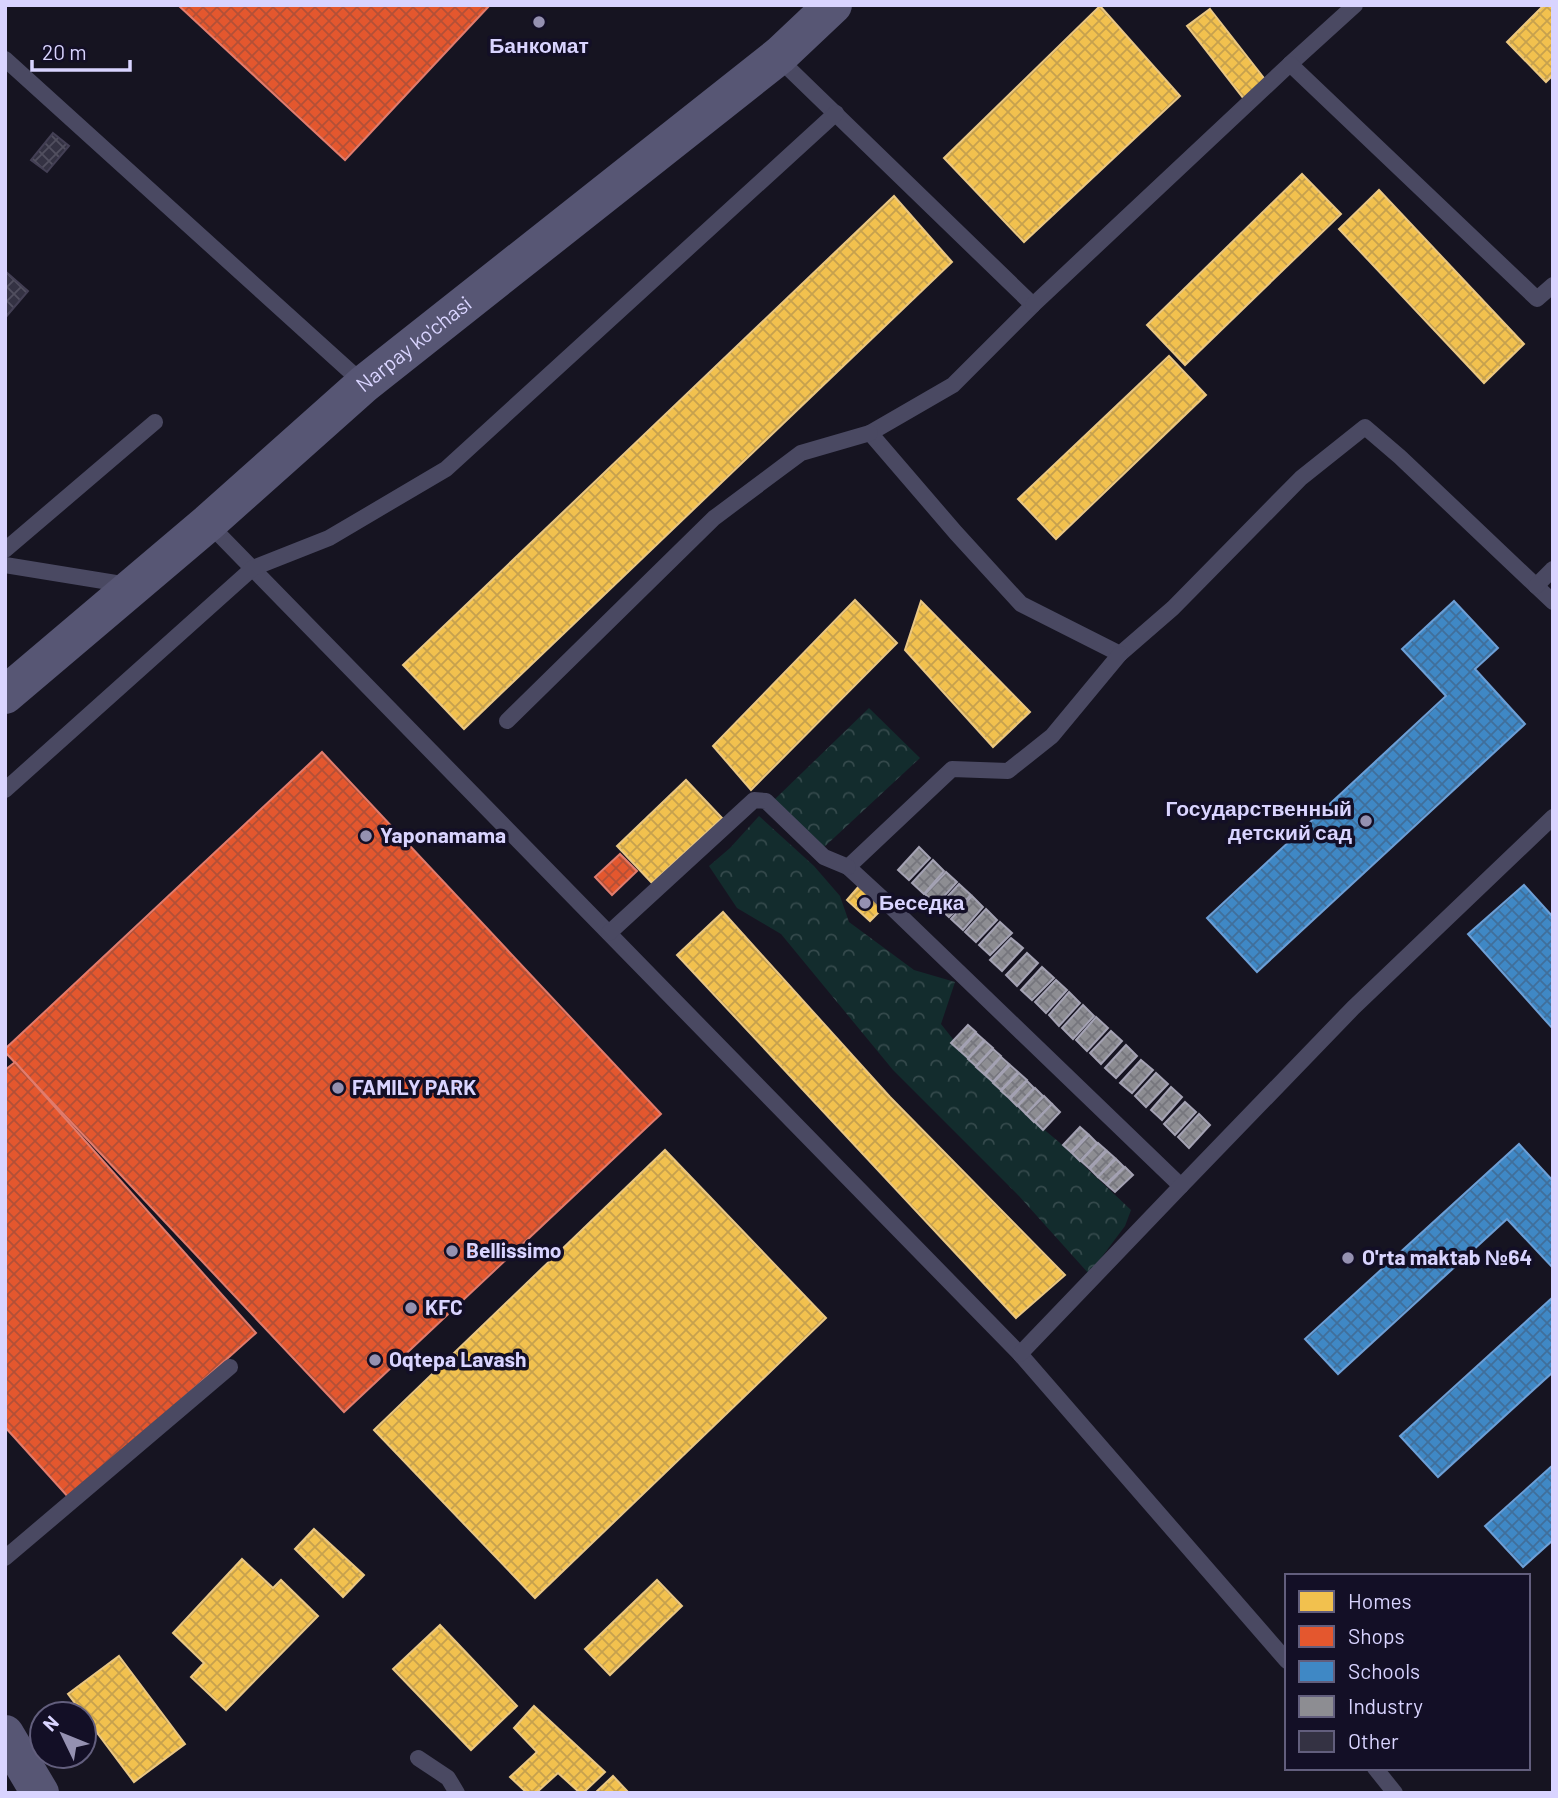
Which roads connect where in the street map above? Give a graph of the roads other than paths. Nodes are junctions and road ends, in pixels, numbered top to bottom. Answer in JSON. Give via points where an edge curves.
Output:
{"nodes":[{"id":1,"x":833,"y":5,"type":"edge"},
{"id":2,"x":1355,"y":5,"type":"edge"},
{"id":3,"x":777,"y":57,"type":"junction"},
{"id":4,"x":5,"y":59,"type":"edge"},
{"id":5,"x":1290,"y":64,"type":"junction"},
{"id":6,"x":836,"y":113,"type":"junction"},
{"id":7,"x":1553,"y":285,"type":"edge"},
{"id":8,"x":1033,"y":305,"type":"junction"},
{"id":9,"x":364,"y":384,"type":"junction"},
{"id":10,"x":155,"y":422,"type":"dead end"},
{"id":11,"x":870,"y":433,"type":"junction"},
{"id":12,"x":208,"y":523,"type":"junction"},
{"id":13,"x":5,"y":550,"type":"edge"},
{"id":14,"x":5,"y":565,"type":"edge"},
{"id":15,"x":253,"y":568,"type":"junction"},
{"id":16,"x":1553,"y":569,"type":"edge"},
{"id":17,"x":134,"y":586,"type":"junction"},
{"id":18,"x":1536,"y":586,"type":"junction"},
{"id":19,"x":1553,"y":602,"type":"edge"},
{"id":20,"x":1120,"y":654,"type":"junction"},
{"id":21,"x":5,"y":695,"type":"edge"},
{"id":22,"x":507,"y":721,"type":"dead end"},
{"id":23,"x":5,"y":790,"type":"edge"},
{"id":24,"x":1553,"y":817,"type":"edge"},
{"id":25,"x":848,"y":867,"type":"junction"},
{"id":26,"x":609,"y":933,"type":"junction"},
{"id":27,"x":1181,"y":1186,"type":"junction"},
{"id":28,"x":1020,"y":1354,"type":"junction"},
{"id":29,"x":230,"y":1367,"type":"dead end"},
{"id":30,"x":6,"y":1557,"type":"edge"},
{"id":31,"x":1285,"y":1659,"type":"edge"},
{"id":32,"x":5,"y":1734,"type":"edge"},
{"id":33,"x":418,"y":1758,"type":"dead end"},
{"id":34,"x":1377,"y":1770,"type":"edge"},
{"id":35,"x":40,"y":1793,"type":"edge"},
{"id":36,"x":457,"y":1793,"type":"edge"},
{"id":37,"x":1395,"y":1793,"type":"edge"}],
"edges":[{"from":1,"to":3,"type":"main road","name":"Narpay ko'chasi"},
{"from":2,"to":5,"type":"lane"},
{"from":3,"to":6,"type":"lane"},
{"from":3,"to":9,"type":"main road","name":"Narpay ko'chasi"},
{"from":4,"to":9,"type":"lane"},
{"from":5,"to":7,"type":"lane","via":[[1537,299]]},
{"from":5,"to":8,"type":"lane"},
{"from":6,"to":8,"type":"lane"},
{"from":6,"to":15,"type":"lane","via":[[446,469],[329,538]]},
{"from":8,"to":11,"type":"lane","via":[[953,385]]},
{"from":9,"to":12,"type":"main road","name":"Narpay ko'chasi"},
{"from":10,"to":13,"type":"lane"},
{"from":11,"to":20,"type":"lane","via":[[1021,604]]},
{"from":11,"to":22,"type":"lane","via":[[801,453],[714,518]]},
{"from":12,"to":15,"type":"lane"},
{"from":12,"to":17,"type":"main road","name":"Narpay ko'chasi"},
{"from":14,"to":17,"type":"lane"},
{"from":15,"to":23,"type":"lane"},
{"from":15,"to":26,"type":"lane"},
{"from":16,"to":18,"type":"lane"},
{"from":17,"to":21,"type":"main road","name":"Narpay ko'chasi"},
{"from":18,"to":19,"type":"lane"},
{"from":18,"to":20,"type":"lane","via":[[1365,427],[1301,478],[1173,608]]},
{"from":20,"to":25,"type":"lane","via":[[1052,736],[1008,771],[952,769]]},
{"from":24,"to":27,"type":"lane","via":[[1353,1008]]},
{"from":25,"to":26,"type":"lane","via":[[824,857],[766,801],[754,800]]},
{"from":25,"to":27,"type":"lane"},
{"from":26,"to":28,"type":"lane"},
{"from":27,"to":28,"type":"lane"},
{"from":28,"to":31,"type":"lane"},
{"from":29,"to":30,"type":"lane"},
{"from":32,"to":35,"type":"main road"},
{"from":33,"to":36,"type":"lane","via":[[448,1778]]},
{"from":34,"to":37,"type":"lane"}]}
